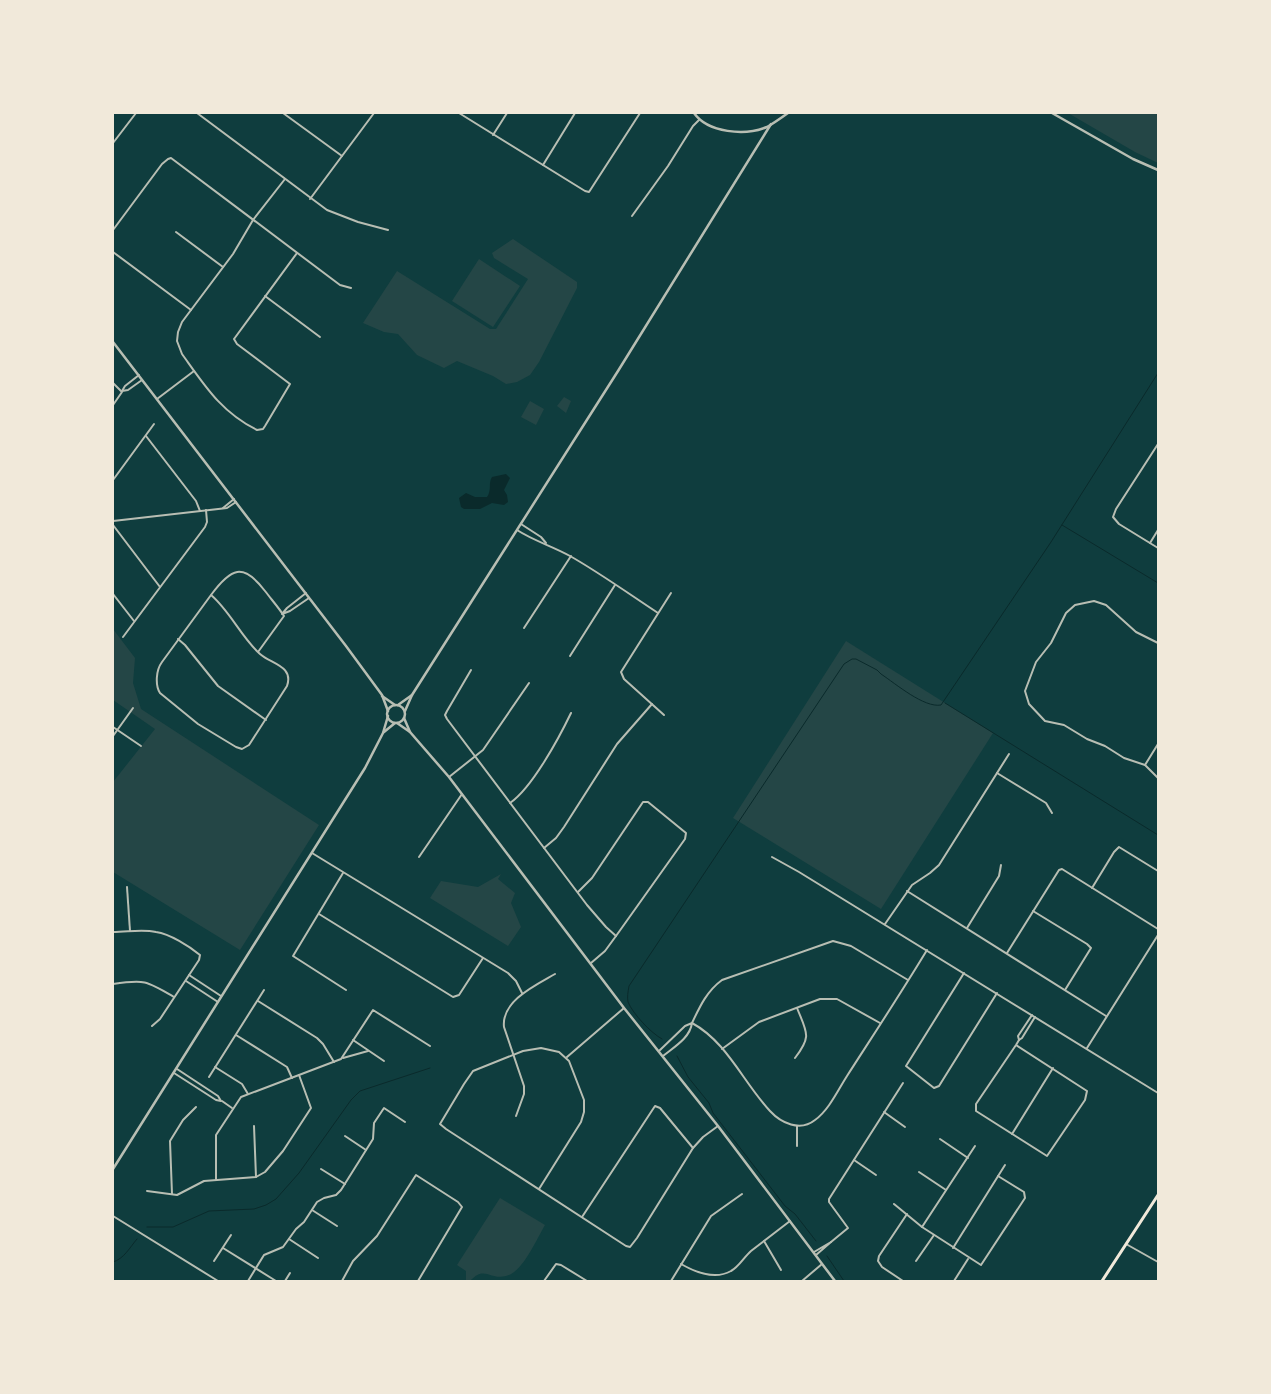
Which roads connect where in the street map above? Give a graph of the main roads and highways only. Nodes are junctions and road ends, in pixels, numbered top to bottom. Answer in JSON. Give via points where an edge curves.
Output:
{"nodes":[{"id":1,"x":1158,"y":1195,"type":"edge"},
{"id":2,"x":1102,"y":1281,"type":"edge"}],
"edges":[{"from":1,"to":2,"type":"main road"}]}
